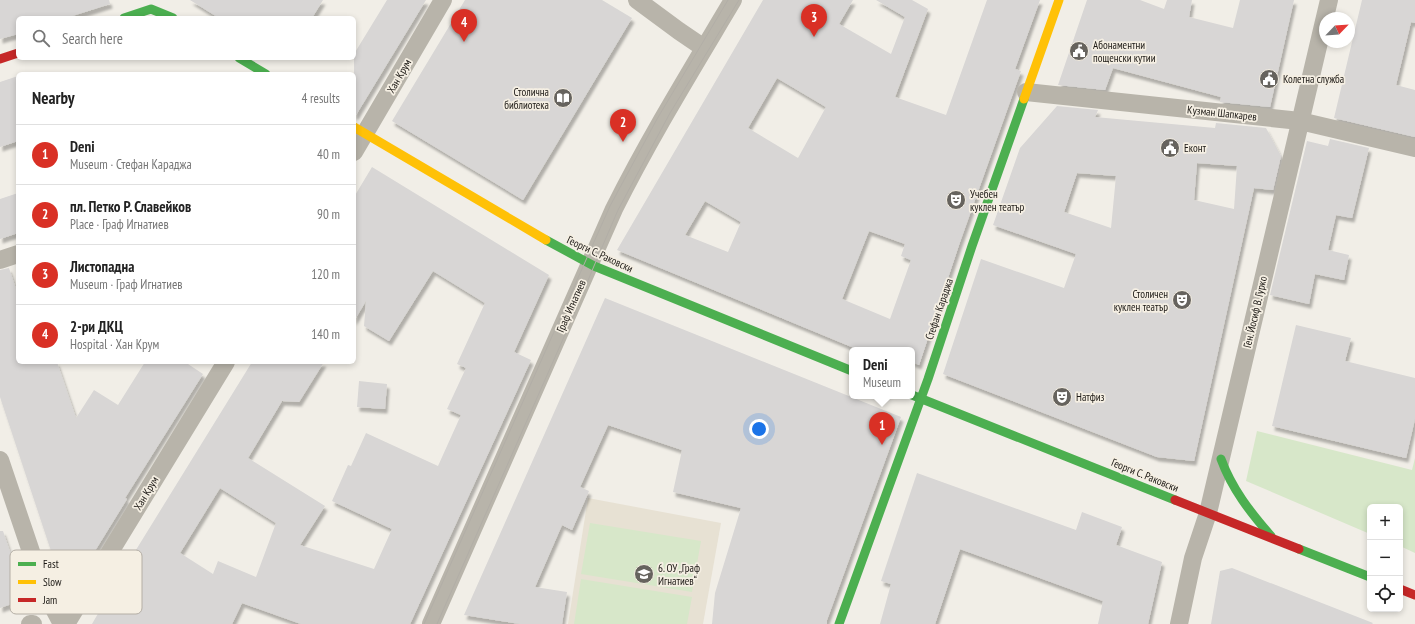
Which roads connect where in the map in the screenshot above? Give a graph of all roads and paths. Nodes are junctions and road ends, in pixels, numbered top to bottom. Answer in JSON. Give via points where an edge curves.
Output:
{"nodes":[{"id":1,"x":443,"y":0,"type":"edge"},
{"id":2,"x":733,"y":0,"type":"edge"},
{"id":3,"x":1059,"y":0,"type":"edge"},
{"id":4,"x":1329,"y":0,"type":"edge"},
{"id":5,"x":638,"y":1,"type":"edge"},
{"id":6,"x":154,"y":5,"type":"edge"},
{"id":7,"x":129,"y":16,"type":"edge"},
{"id":8,"x":168,"y":16,"type":"edge"},
{"id":9,"x":704,"y":48,"type":"junction"},
{"id":10,"x":16,"y":54,"type":"edge"},
{"id":11,"x":0,"y":59,"type":"edge"},
{"id":12,"x":242,"y":60,"type":"edge"},
{"id":13,"x":263,"y":72,"type":"edge"},
{"id":14,"x":1026,"y":92,"type":"junction"},
{"id":15,"x":1300,"y":121,"type":"junction"},
{"id":16,"x":360,"y":131,"type":"edge"},
{"id":17,"x":356,"y":145,"type":"edge"},
{"id":18,"x":1415,"y":148,"type":"edge"},
{"id":19,"x":16,"y":255,"type":"edge"},
{"id":20,"x":0,"y":260,"type":"edge"},
{"id":21,"x":590,"y":264,"type":"junction"},
{"id":22,"x":225,"y":364,"type":"edge"},
{"id":23,"x":849,"y":370,"type":"edge"},
{"id":24,"x":916,"y":396,"type":"edge"},
{"id":25,"x":915,"y":399,"type":"edge"},
{"id":26,"x":1221,"y":459,"type":"junction"},
{"id":27,"x":0,"y":460,"type":"edge"},
{"id":28,"x":1208,"y":513,"type":"junction"},
{"id":29,"x":1273,"y":539,"type":"junction"},
{"id":30,"x":30,"y":550,"type":"edge"},
{"id":31,"x":111,"y":550,"type":"edge"},
{"id":32,"x":1367,"y":576,"type":"edge"},
{"id":33,"x":1403,"y":590,"type":"edge"},
{"id":34,"x":1415,"y":595,"type":"edge"},
{"id":35,"x":57,"y":614,"type":"edge"},
{"id":36,"x":72,"y":614,"type":"edge"},
{"id":37,"x":62,"y":624,"type":"edge"},
{"id":38,"x":66,"y":624,"type":"edge"},
{"id":39,"x":431,"y":624,"type":"edge"},
{"id":40,"x":839,"y":624,"type":"edge"},
{"id":41,"x":1179,"y":624,"type":"edge"}],
"edges":[{"from":1,"to":16,"type":"street","name":"Хан Крум"},
{"from":2,"to":9,"type":"street","name":"Граф Игнатиев"},
{"from":3,"to":14,"type":"street","name":"Стефан Караджа"},
{"from":4,"to":15,"type":"street","name":"Ген. Йосиф В. Гурко"},
{"from":5,"to":9,"type":"street"},
{"from":6,"to":7,"type":"street"},
{"from":6,"to":8,"type":"street"},
{"from":9,"to":21,"type":"street","name":"Граф Игнатиев","via":[[637,163]]},
{"from":10,"to":11,"type":"street"},
{"from":12,"to":13,"type":"street"},
{"from":14,"to":15,"type":"street","name":"Кузман Шапкарев"},
{"from":14,"to":24,"type":"street","name":"Стефан Караджа"},
{"from":15,"to":18,"type":"street","name":"Кузман Шапкарев"},
{"from":15,"to":26,"type":"street","name":"Ген. Йосиф В. Гурко"},
{"from":16,"to":17,"type":"street","name":"Хан Крум"},
{"from":16,"to":21,"type":"street","name":"Георги С. Раковски"},
{"from":19,"to":20,"type":"street"},
{"from":21,"to":23,"type":"street","name":"Георги С. Раковски"},
{"from":21,"to":39,"type":"street","name":"Граф Игнатиев"},
{"from":22,"to":31,"type":"street","name":"Хан Крум"},
{"from":24,"to":28,"type":"street","name":"Георги С. Раковски"},
{"from":25,"to":40,"type":"street","name":"Стефан Караджа"},
{"from":26,"to":28,"type":"street","name":"Ген. Йосиф В. Гурко"},
{"from":26,"to":29,"type":"street","via":[[1235,492]]},
{"from":27,"to":30,"type":"street"},
{"from":28,"to":29,"type":"street","name":"Георги С. Раковски"},
{"from":28,"to":41,"type":"street","name":"Ген. Йосиф В. Гурко","via":[[1193,558]]},
{"from":29,"to":32,"type":"street","name":"Георги С. Раковски"},
{"from":33,"to":34,"type":"street"},
{"from":35,"to":37,"type":"street"},
{"from":36,"to":38,"type":"street","name":"Хан Крум"}]}
